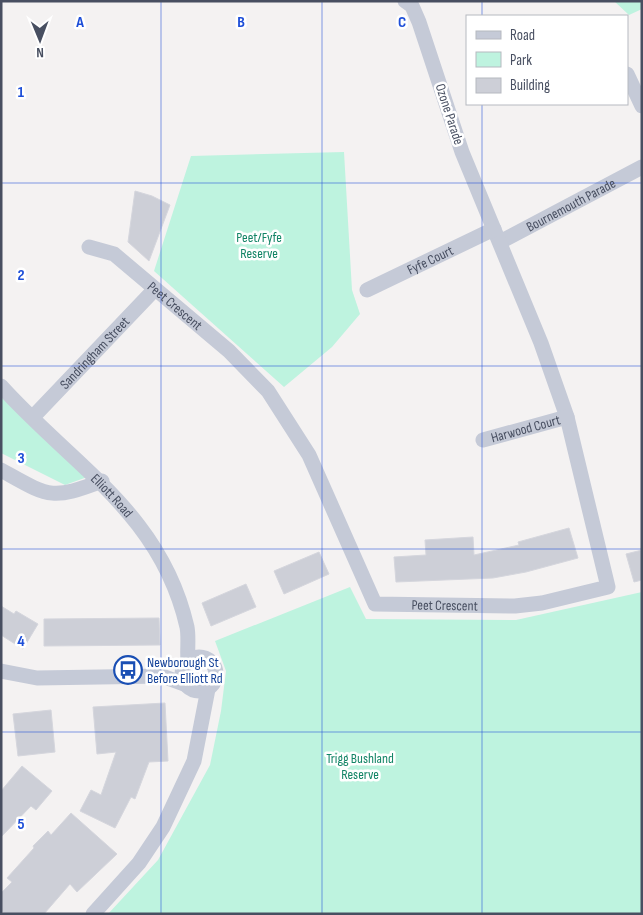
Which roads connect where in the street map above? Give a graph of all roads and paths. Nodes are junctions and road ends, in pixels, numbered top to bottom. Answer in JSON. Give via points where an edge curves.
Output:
{"nodes":[{"id":1,"x":405,"y":1,"type":"edge"},
{"id":2,"x":628,"y":76,"type":"edge"},
{"id":3,"x":642,"y":106,"type":"edge"},
{"id":4,"x":642,"y":167,"type":"edge"},
{"id":5,"x":497,"y":236,"type":"junction"},
{"id":6,"x":89,"y":246,"type":"dead end"},
{"id":7,"x":155,"y":289,"type":"junction"},
{"id":8,"x":366,"y":290,"type":"dead end"},
{"id":9,"x":1,"y":386,"type":"edge"},
{"id":10,"x":33,"y":417,"type":"junction"},
{"id":11,"x":568,"y":417,"type":"junction"},
{"id":12,"x":483,"y":440,"type":"dead end"},
{"id":13,"x":1,"y":470,"type":"edge"},
{"id":14,"x":102,"y":481,"type":"junction"},
{"id":15,"x":188,"y":630,"type":"junction"},
{"id":16,"x":204,"y":658,"type":"junction"},
{"id":17,"x":186,"y":663,"type":"junction"},
{"id":18,"x":1,"y":671,"type":"edge"},
{"id":19,"x":162,"y":676,"type":"junction"},
{"id":20,"x":186,"y":686,"type":"junction"},
{"id":21,"x":208,"y":689,"type":"junction"},
{"id":22,"x":203,"y":716,"type":"junction"},
{"id":23,"x":93,"y":914,"type":"edge"}],
"edges":[{"from":1,"to":5,"type":"street","name":"Ozone Parade","via":[[412,6],[419,22],[462,152]]},
{"from":2,"to":3,"type":"street"},
{"from":4,"to":5,"type":"street","name":"Bournemouth Parade"},
{"from":5,"to":8,"type":"street","name":"Fyfe Court"},
{"from":5,"to":11,"type":"street","name":"Peet Crescent"},
{"from":6,"to":7,"type":"street","name":"Peet Crescent","via":[[114,254]]},
{"from":7,"to":10,"type":"street","name":"Sandringham Street"},
{"from":7,"to":11,"type":"street","name":"Peet Crescent","via":[[229,351],[268,390],[309,455],[375,604],[515,606],[608,587]]},
{"from":9,"to":10,"type":"street","name":"Elliott Road"},
{"from":10,"to":14,"type":"street","name":"Elliott Road"},
{"from":11,"to":12,"type":"street","name":"Harwood Court"},
{"from":13,"to":14,"type":"street","via":[[48,493],[74,492]]},
{"from":14,"to":15,"type":"street","name":"Elliott Road","via":[[148,536],[167,571]]},
{"from":15,"to":16,"type":"street","name":"Elliott Road"},
{"from":15,"to":17,"type":"street","name":"Elliott Road"},
{"from":16,"to":17,"type":"street","via":[[193,658]]},
{"from":16,"to":21,"type":"street","name":"Elliott Road","via":[[216,671],[215,680]]},
{"from":17,"to":19,"type":"street"},
{"from":17,"to":20,"type":"street","name":"Elliott Road","via":[[181,677]]},
{"from":18,"to":19,"type":"street","via":[[37,678]]},
{"from":19,"to":20,"type":"street"},
{"from":20,"to":21,"type":"street","via":[[200,692]]},
{"from":20,"to":22,"type":"street","name":"Elliott Road"},
{"from":21,"to":22,"type":"street","name":"Elliott Road"},
{"from":22,"to":23,"type":"street","name":"Elliott Road","via":[[194,762],[163,827],[139,862]]}]}
